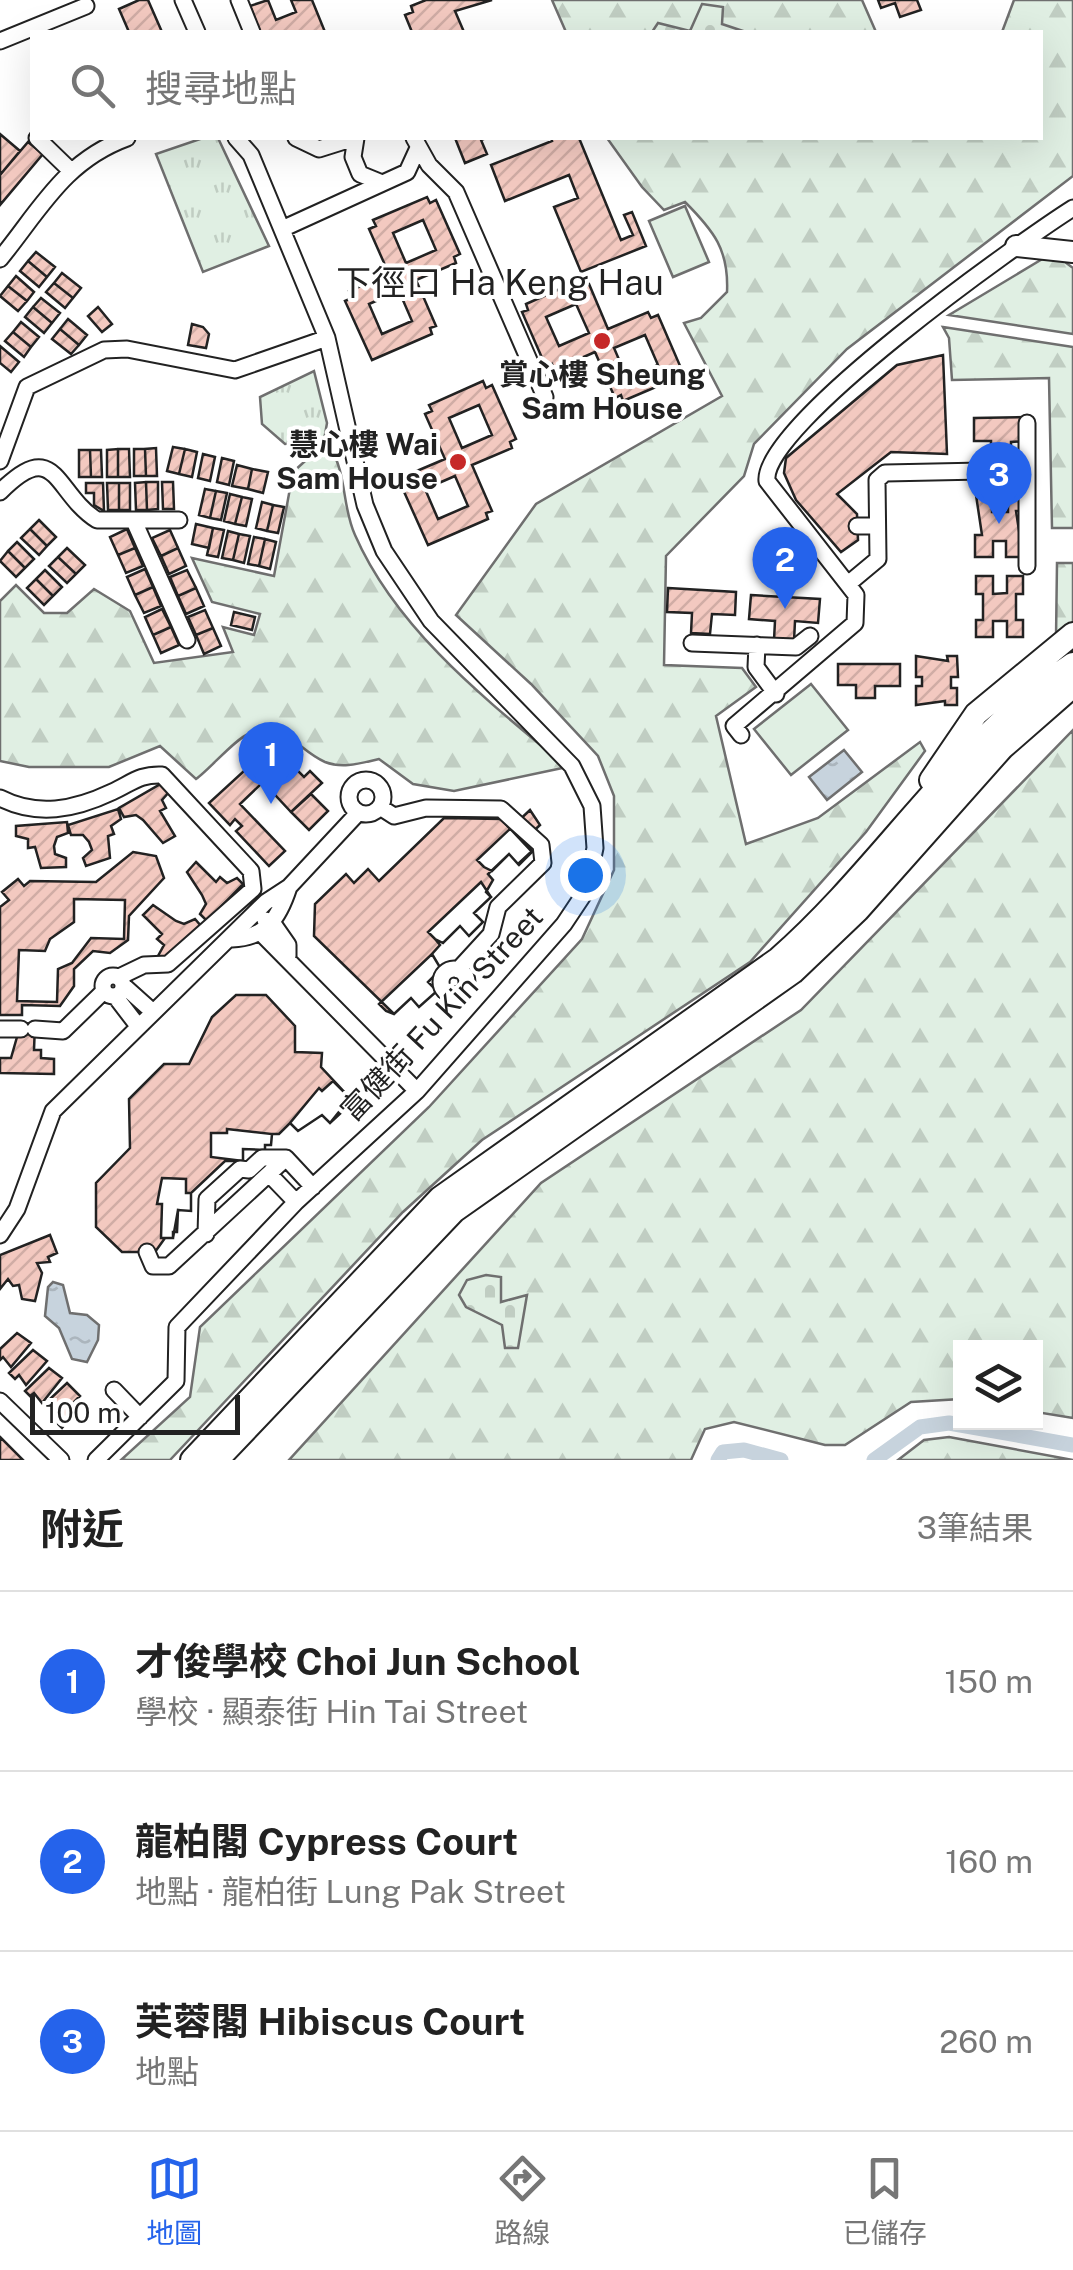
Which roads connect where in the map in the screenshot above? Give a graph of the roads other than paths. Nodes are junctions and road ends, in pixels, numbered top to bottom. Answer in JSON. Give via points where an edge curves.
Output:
{"nodes":[{"id":1,"x":183,"y":0,"type":"edge"},
{"id":2,"x":239,"y":0,"type":"edge"},
{"id":3,"x":86,"y":6,"type":"dead end"},
{"id":4,"x":196,"y":30,"type":"edge"},
{"id":5,"x":251,"y":30,"type":"edge"},
{"id":6,"x":0,"y":41,"type":"edge"},
{"id":7,"x":38,"y":140,"type":"edge"},
{"id":8,"x":122,"y":140,"type":"edge"},
{"id":9,"x":238,"y":140,"type":"edge"},
{"id":10,"x":254,"y":140,"type":"edge"},
{"id":11,"x":300,"y":140,"type":"edge"},
{"id":12,"x":348,"y":140,"type":"edge"},
{"id":13,"x":355,"y":140,"type":"edge"},
{"id":14,"x":416,"y":143,"type":"edge"},
{"id":15,"x":251,"y":155,"type":"junction"},
{"id":16,"x":70,"y":170,"type":"junction"},
{"id":17,"x":382,"y":183,"type":"junction"},
{"id":18,"x":1073,"y":208,"type":"edge"},
{"id":19,"x":282,"y":229,"type":"junction"},
{"id":20,"x":1016,"y":246,"type":"junction"},
{"id":21,"x":3,"y":250,"type":"edge"},
{"id":22,"x":1073,"y":252,"type":"edge"},
{"id":23,"x":327,"y":338,"type":"junction"},
{"id":24,"x":545,"y":397,"type":"dead end"},
{"id":25,"x":1026,"y":424,"type":"dead end"},
{"id":26,"x":0,"y":461,"type":"edge"},
{"id":27,"x":1027,"y":470,"type":"junction"},
{"id":28,"x":0,"y":492,"type":"edge"},
{"id":29,"x":179,"y":520,"type":"dead end"},
{"id":30,"x":134,"y":521,"type":"junction"},
{"id":31,"x":857,"y":526,"type":"dead end"},
{"id":32,"x":877,"y":526,"type":"junction"},
{"id":33,"x":1027,"y":566,"type":"dead end"},
{"id":34,"x":852,"y":590,"type":"junction"},
{"id":35,"x":1073,"y":634,"type":"edge"},
{"id":36,"x":810,"y":636,"type":"dead end"},
{"id":37,"x":188,"y":640,"type":"dead end"},
{"id":38,"x":692,"y":643,"type":"dead end"},
{"id":39,"x":757,"y":645,"type":"junction"},
{"id":40,"x":1073,"y":664,"type":"edge"},
{"id":41,"x":1073,"y":686,"type":"edge"},
{"id":42,"x":776,"y":694,"type":"junction"},
{"id":43,"x":741,"y":735,"type":"dead end"},
{"id":44,"x":0,"y":798,"type":"edge"},
{"id":45,"x":380,"y":807,"type":"junction"},
{"id":46,"x":916,"y":811,"type":"junction"},
{"id":47,"x":358,"y":813,"type":"junction"},
{"id":48,"x":290,"y":887,"type":"junction"},
{"id":49,"x":247,"y":920,"type":"junction"},
{"id":50,"x":267,"y":928,"type":"junction"},
{"id":51,"x":232,"y":939,"type":"junction"},
{"id":52,"x":458,"y":970,"type":"dead end"},
{"id":53,"x":115,"y":987,"type":"junction"},
{"id":54,"x":153,"y":1012,"type":"junction"},
{"id":55,"x":138,"y":1026,"type":"junction"},
{"id":56,"x":0,"y":1028,"type":"edge"},
{"id":57,"x":417,"y":1091,"type":"junction"},
{"id":58,"x":286,"y":1158,"type":"junction"},
{"id":59,"x":269,"y":1174,"type":"junction"},
{"id":60,"x":313,"y":1187,"type":"junction"},
{"id":61,"x":20,"y":1191,"type":"junction"},
{"id":62,"x":296,"y":1202,"type":"junction"},
{"id":63,"x":0,"y":1220,"type":"edge"},
{"id":64,"x":206,"y":1234,"type":"junction"},
{"id":65,"x":0,"y":1235,"type":"edge"},
{"id":66,"x":147,"y":1252,"type":"dead end"},
{"id":67,"x":114,"y":1390,"type":"dead end"},
{"id":68,"x":0,"y":1401,"type":"edge"},
{"id":69,"x":140,"y":1417,"type":"junction"},
{"id":70,"x":61,"y":1460,"type":"edge"},
{"id":71,"x":96,"y":1460,"type":"edge"},
{"id":72,"x":192,"y":1460,"type":"edge"},
{"id":73,"x":217,"y":1460,"type":"edge"}],
"edges":[{"from":1,"to":4,"type":"street"},
{"from":2,"to":5,"type":"street"},
{"from":3,"to":6,"type":"street"},
{"from":7,"to":16,"type":"street"},
{"from":8,"to":16,"type":"street","via":[[94,150]]},
{"from":9,"to":15,"type":"street","name":"富健街 Fu Kin Street"},
{"from":10,"to":15,"type":"street"},
{"from":11,"to":12,"type":"street","via":[[319,149]]},
{"from":13,"to":17,"type":"street","via":[[360,174]]},
{"from":14,"to":17,"type":"street","via":[[407,172]]},
{"from":14,"to":24,"type":"street","via":[[456,192]]},
{"from":15,"to":19,"type":"street","name":"富健街 Fu Kin Street"},
{"from":16,"to":21,"type":"street"},
{"from":17,"to":19,"type":"street"},
{"from":18,"to":20,"type":"street"},
{"from":19,"to":23,"type":"street","name":"富健街 Fu Kin Street"},
{"from":20,"to":22,"type":"main road"},
{"from":20,"to":34,"type":"street","via":[[869,361],[769,462],[767,481],[782,505]]},
{"from":23,"to":26,"type":"street","via":[[235,370],[126,349],[93,353],[28,386]]},
{"from":23,"to":57,"type":"street","name":"富健街 Fu Kin Street","via":[[365,505],[394,570],[438,628],[572,766],[594,821],[591,876],[576,908]]},
{"from":25,"to":27,"type":"street"},
{"from":27,"to":32,"type":"street","via":[[885,473],[877,480]]},
{"from":27,"to":33,"type":"street"},
{"from":28,"to":30,"type":"street","via":[[23,470],[44,468],[92,518]]},
{"from":29,"to":30,"type":"street"},
{"from":30,"to":37,"type":"street"},
{"from":31,"to":32,"type":"street"},
{"from":32,"to":34,"type":"street","via":[[878,559]]},
{"from":34,"to":42,"type":"street","via":[[852,628]]},
{"from":35,"to":46,"type":"highway","via":[[976,714],[946,752]]},
{"from":36,"to":39,"type":"street","via":[[796,647]]},
{"from":38,"to":39,"type":"street"},
{"from":39,"to":42,"type":"street","via":[[756,667]]},
{"from":40,"to":46,"type":"highway","via":[[988,733]]},
{"from":41,"to":73,"type":"highway","via":[[1002,748],[858,910],[793,972],[454,1211]]},
{"from":42,"to":43,"type":"street","via":[[734,726]]},
{"from":44,"to":53,"type":"street","via":[[24,810],[65,809],[142,774],[162,775],[251,871],[252,889],[168,964],[144,965]]},
{"from":45,"to":47,"type":"street"},
{"from":45,"to":47,"type":"street","via":[[378,785],[362,780],[348,798]]},
{"from":45,"to":52,"type":"street","via":[[394,816],[426,808],[501,810],[541,846],[542,863],[498,907],[495,928]]},
{"from":46,"to":72,"type":"highway","via":[[827,914],[762,973],[440,1198]]},
{"from":47,"to":48,"type":"street"},
{"from":48,"to":49,"type":"street"},
{"from":48,"to":50,"type":"street"},
{"from":49,"to":50,"type":"street"},
{"from":49,"to":51,"type":"street"},
{"from":50,"to":51,"type":"street"},
{"from":50,"to":57,"type":"street"},
{"from":51,"to":54,"type":"street"},
{"from":53,"to":54,"type":"street"},
{"from":53,"to":55,"type":"street"},
{"from":53,"to":56,"type":"street","via":[[62,1031]]},
{"from":54,"to":55,"type":"street"},
{"from":55,"to":61,"type":"street","via":[[53,1111]]},
{"from":57,"to":60,"type":"street","name":"富健街 Fu Kin Street"},
{"from":58,"to":59,"type":"street"},
{"from":58,"to":60,"type":"street"},
{"from":58,"to":64,"type":"street","via":[[262,1158],[240,1169],[207,1199]]},
{"from":59,"to":62,"type":"street"},
{"from":59,"to":64,"type":"street"},
{"from":60,"to":62,"type":"street","name":"富健街 Fu Kin Street"},
{"from":61,"to":63,"type":"street"},
{"from":61,"to":65,"type":"street"},
{"from":62,"to":69,"type":"street","name":"富健街 Fu Kin Street","via":[[177,1327],[176,1382]]},
{"from":64,"to":66,"type":"street","via":[[169,1266],[153,1266]]},
{"from":67,"to":69,"type":"street"},
{"from":68,"to":70,"type":"street"},
{"from":69,"to":71,"type":"street"}]}
